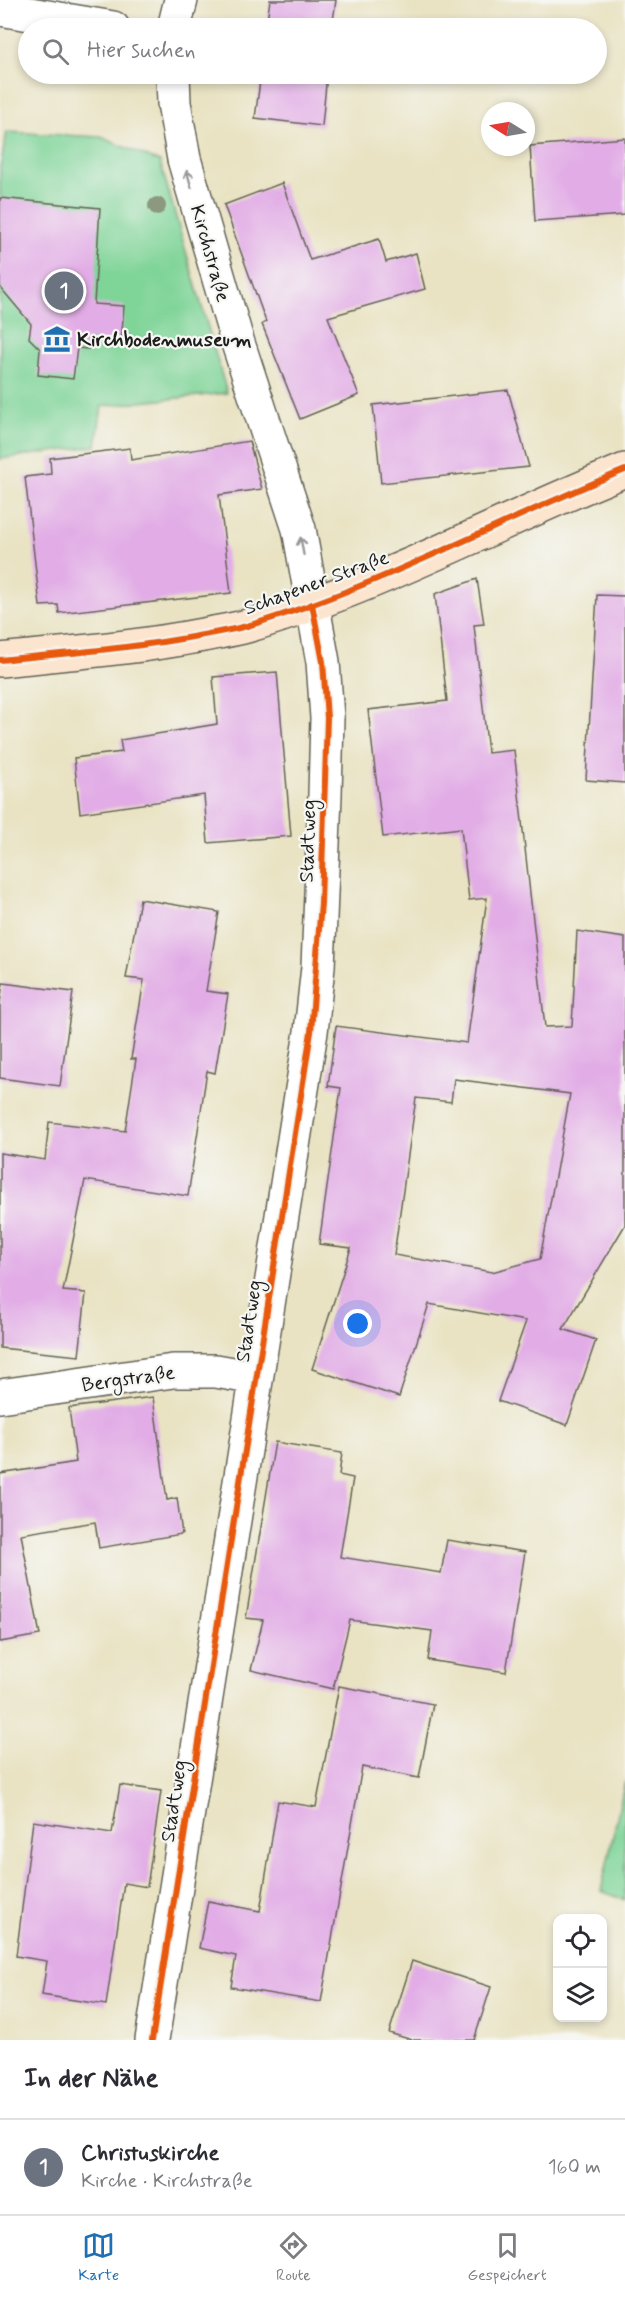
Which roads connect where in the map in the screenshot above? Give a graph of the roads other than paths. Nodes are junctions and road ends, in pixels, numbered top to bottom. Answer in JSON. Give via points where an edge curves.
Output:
{"nodes":[{"id":1,"x":181,"y":0,"type":"edge"},
{"id":2,"x":0,"y":9,"type":"edge"},
{"id":3,"x":54,"y":18,"type":"edge"},
{"id":4,"x":176,"y":18,"type":"edge"},
{"id":5,"x":173,"y":84,"type":"edge"},
{"id":6,"x":625,"y":470,"type":"edge"},
{"id":7,"x":312,"y":604,"type":"junction"},
{"id":8,"x":0,"y":660,"type":"edge"},
{"id":9,"x":256,"y":1378,"type":"junction"},
{"id":10,"x":0,"y":1396,"type":"edge"},
{"id":11,"x":152,"y":2040,"type":"edge"}],
"edges":[{"from":1,"to":4,"type":"street"},
{"from":2,"to":3,"type":"street"},
{"from":7,"to":5,"type":"street","name":"Kirchstraße","one_way":true,"via":[[299,530],[236,337],[184,159]]},
{"from":6,"to":7,"type":"street","name":"Schapener Straße"},
{"from":7,"to":8,"type":"street","name":"Schapener Straße","via":[[246,626],[168,642]]},
{"from":7,"to":9,"type":"street","name":"Stadtweg","via":[[323,662],[327,718],[318,967]]},
{"from":9,"to":10,"type":"street","name":"Bergstraße","via":[[216,1371],[172,1371]]},
{"from":9,"to":11,"type":"street","name":"Stadtweg"}]}
